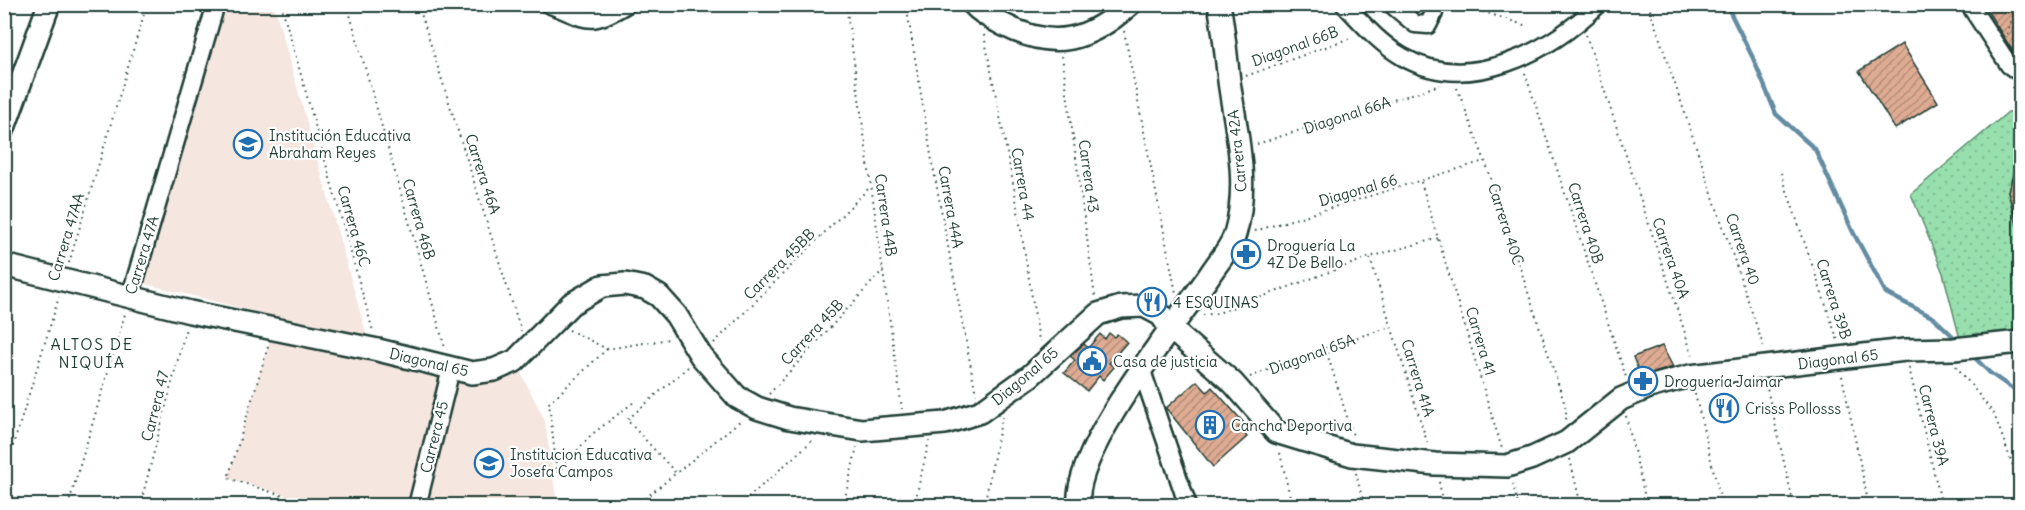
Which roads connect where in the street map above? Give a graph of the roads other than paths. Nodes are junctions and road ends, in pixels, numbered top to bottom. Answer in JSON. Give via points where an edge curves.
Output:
{"nodes":[{"id":1,"x":49,"y":4,"type":"edge"},
{"id":2,"x":216,"y":4,"type":"edge"},
{"id":3,"x":548,"y":4,"type":"edge"},
{"id":4,"x":627,"y":4,"type":"edge"},
{"id":5,"x":1344,"y":4,"type":"edge"},
{"id":6,"x":1391,"y":4,"type":"edge"},
{"id":7,"x":1434,"y":4,"type":"edge"},
{"id":8,"x":1599,"y":4,"type":"edge"},
{"id":9,"x":1969,"y":4,"type":"edge"},
{"id":10,"x":976,"y":8,"type":"edge"},
{"id":11,"x":1125,"y":9,"type":"edge"},
{"id":12,"x":1221,"y":11,"type":"edge"},
{"id":13,"x":2010,"y":64,"type":"edge"},
{"id":14,"x":4,"y":128,"type":"edge"},
{"id":15,"x":4,"y":265,"type":"edge"},
{"id":16,"x":131,"y":294,"type":"junction"},
{"id":17,"x":1175,"y":323,"type":"junction"},
{"id":18,"x":2020,"y":342,"type":"edge"},
{"id":19,"x":1141,"y":368,"type":"junction"},
{"id":20,"x":451,"y":369,"type":"junction"},
{"id":21,"x":417,"y":506,"type":"edge"},
{"id":22,"x":1079,"y":506,"type":"edge"},
{"id":23,"x":1188,"y":506,"type":"edge"}],
"edges":[{"from":1,"to":14,"type":"street"},
{"from":2,"to":16,"type":"street","name":"Carrera 47A"},
{"from":3,"to":4,"type":"street","via":[[599,21]]},
{"from":5,"to":8,"type":"street","via":[[1369,31],[1403,57],[1453,76],[1520,59],[1582,21]]},
{"from":6,"to":7,"type":"street","via":[[1415,24],[1428,25]]},
{"from":9,"to":13,"type":"street"},
{"from":10,"to":11,"type":"street","via":[[1016,31],[1060,41],[1083,37]]},
{"from":12,"to":17,"type":"street","name":"Carrera 42A","via":[[1240,150],[1242,207],[1235,237]]},
{"from":15,"to":16,"type":"street","name":"Diagonal 65"},
{"from":16,"to":20,"type":"street","name":"Diagonal 65","via":[[190,312]]},
{"from":17,"to":18,"type":"street","name":"Diagonal 65","via":[[1276,432],[1352,455],[1435,464],[1507,466],[1567,442],[1627,397],[1690,376],[1905,350]]},
{"from":17,"to":19,"type":"street","name":"Carrera 42A"},
{"from":17,"to":20,"type":"street","name":"Diagonal 65","via":[[1144,306],[1098,314],[1030,376],[980,412],[904,428],[861,430],[827,426],[757,408],[737,398],[701,356],[659,296],[625,284],[602,286],[585,294],[515,361],[494,370],[472,373]]},
{"from":19,"to":22,"type":"street","name":"Carrera 42A","via":[[1081,479]]},
{"from":19,"to":23,"type":"street"},
{"from":20,"to":21,"type":"street","name":"Carrera 45"}]}
